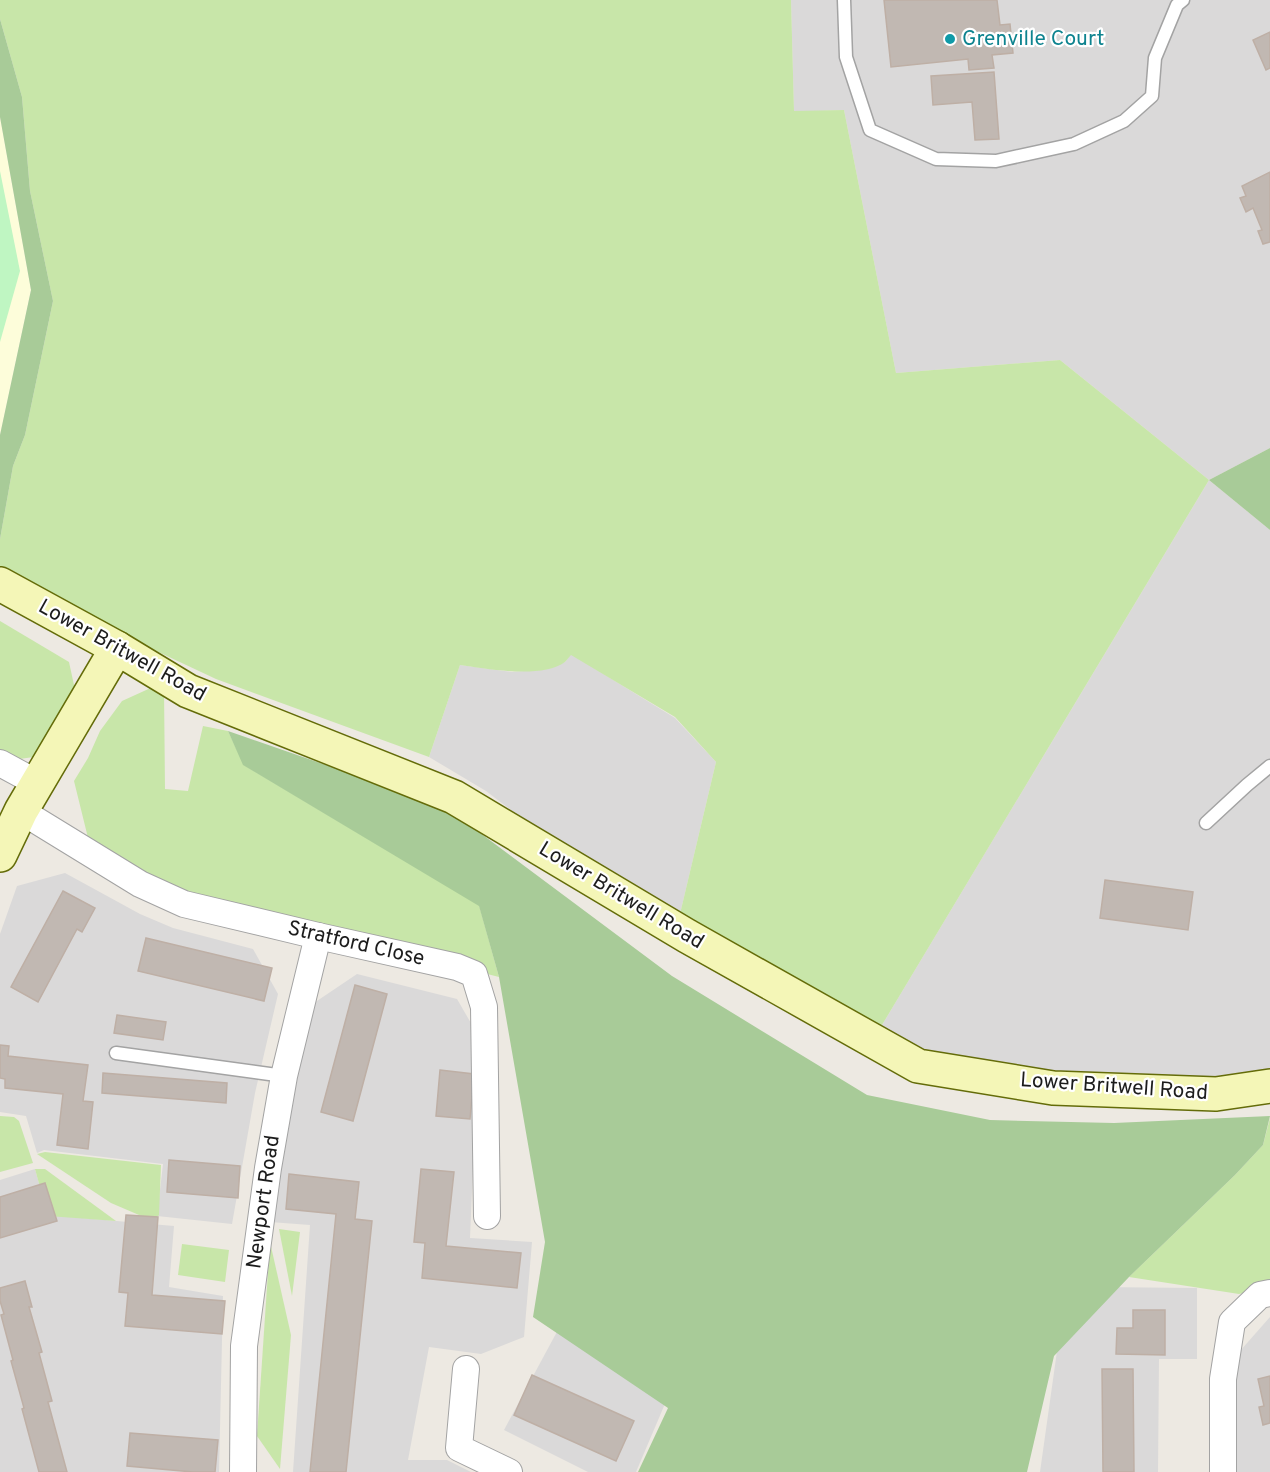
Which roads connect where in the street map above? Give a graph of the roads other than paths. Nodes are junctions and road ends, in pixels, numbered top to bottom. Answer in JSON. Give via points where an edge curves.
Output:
{"nodes":[{"id":1,"x":844,"y":0,"type":"edge"},
{"id":2,"x":1183,"y":0,"type":"edge"},
{"id":3,"x":0,"y":584,"type":"edge"},
{"id":4,"x":117,"y":648,"type":"junction"},
{"id":5,"x":0,"y":763,"type":"edge"},
{"id":6,"x":1270,"y":766,"type":"edge"},
{"id":7,"x":37,"y":783,"type":"junction"},
{"id":8,"x":21,"y":811,"type":"junction"},
{"id":9,"x":1206,"y":823,"type":"dead end"},
{"id":10,"x":0,"y":855,"type":"edge"},
{"id":11,"x":318,"y":936,"type":"junction"},
{"id":12,"x":116,"y":1053,"type":"dead end"},
{"id":13,"x":284,"y":1076,"type":"junction"},
{"id":14,"x":1270,"y":1086,"type":"edge"},
{"id":15,"x":488,"y":1216,"type":"dead end"},
{"id":16,"x":1270,"y":1293,"type":"edge"},
{"id":17,"x":466,"y":1369,"type":"dead end"},
{"id":18,"x":243,"y":1472,"type":"edge"},
{"id":19,"x":509,"y":1472,"type":"edge"},
{"id":20,"x":1223,"y":1472,"type":"edge"}],
"edges":[{"from":1,"to":2,"type":"lane","via":[[846,57],[870,130],[936,159],[996,161],[1074,144],[1124,121],[1152,96],[1155,58],[1177,5]]},
{"from":3,"to":4,"type":"street","name":"Lower Britwell Road"},
{"from":4,"to":7,"type":"street"},
{"from":4,"to":14,"type":"street","name":"Lower Britwell Road","via":[[188,691],[454,797],[687,936],[918,1066],[1053,1088],[1216,1094]]},
{"from":5,"to":7,"type":"street"},
{"from":6,"to":9,"type":"lane"},
{"from":7,"to":8,"type":"street"},
{"from":8,"to":10,"type":"street"},
{"from":8,"to":11,"type":"street","name":"Stratford Close","via":[[140,884],[184,904]]},
{"from":11,"to":13,"type":"street","name":"Newport Road"},
{"from":11,"to":15,"type":"street","name":"Stratford Close","via":[[474,974],[484,1007]]},
{"from":12,"to":13,"type":"lane"},
{"from":13,"to":18,"type":"street","name":"Newport Road","via":[[244,1346]]},
{"from":16,"to":20,"type":"street","via":[[1260,1295],[1232,1322],[1223,1379]]},
{"from":17,"to":19,"type":"street","via":[[459,1448]]}]}
